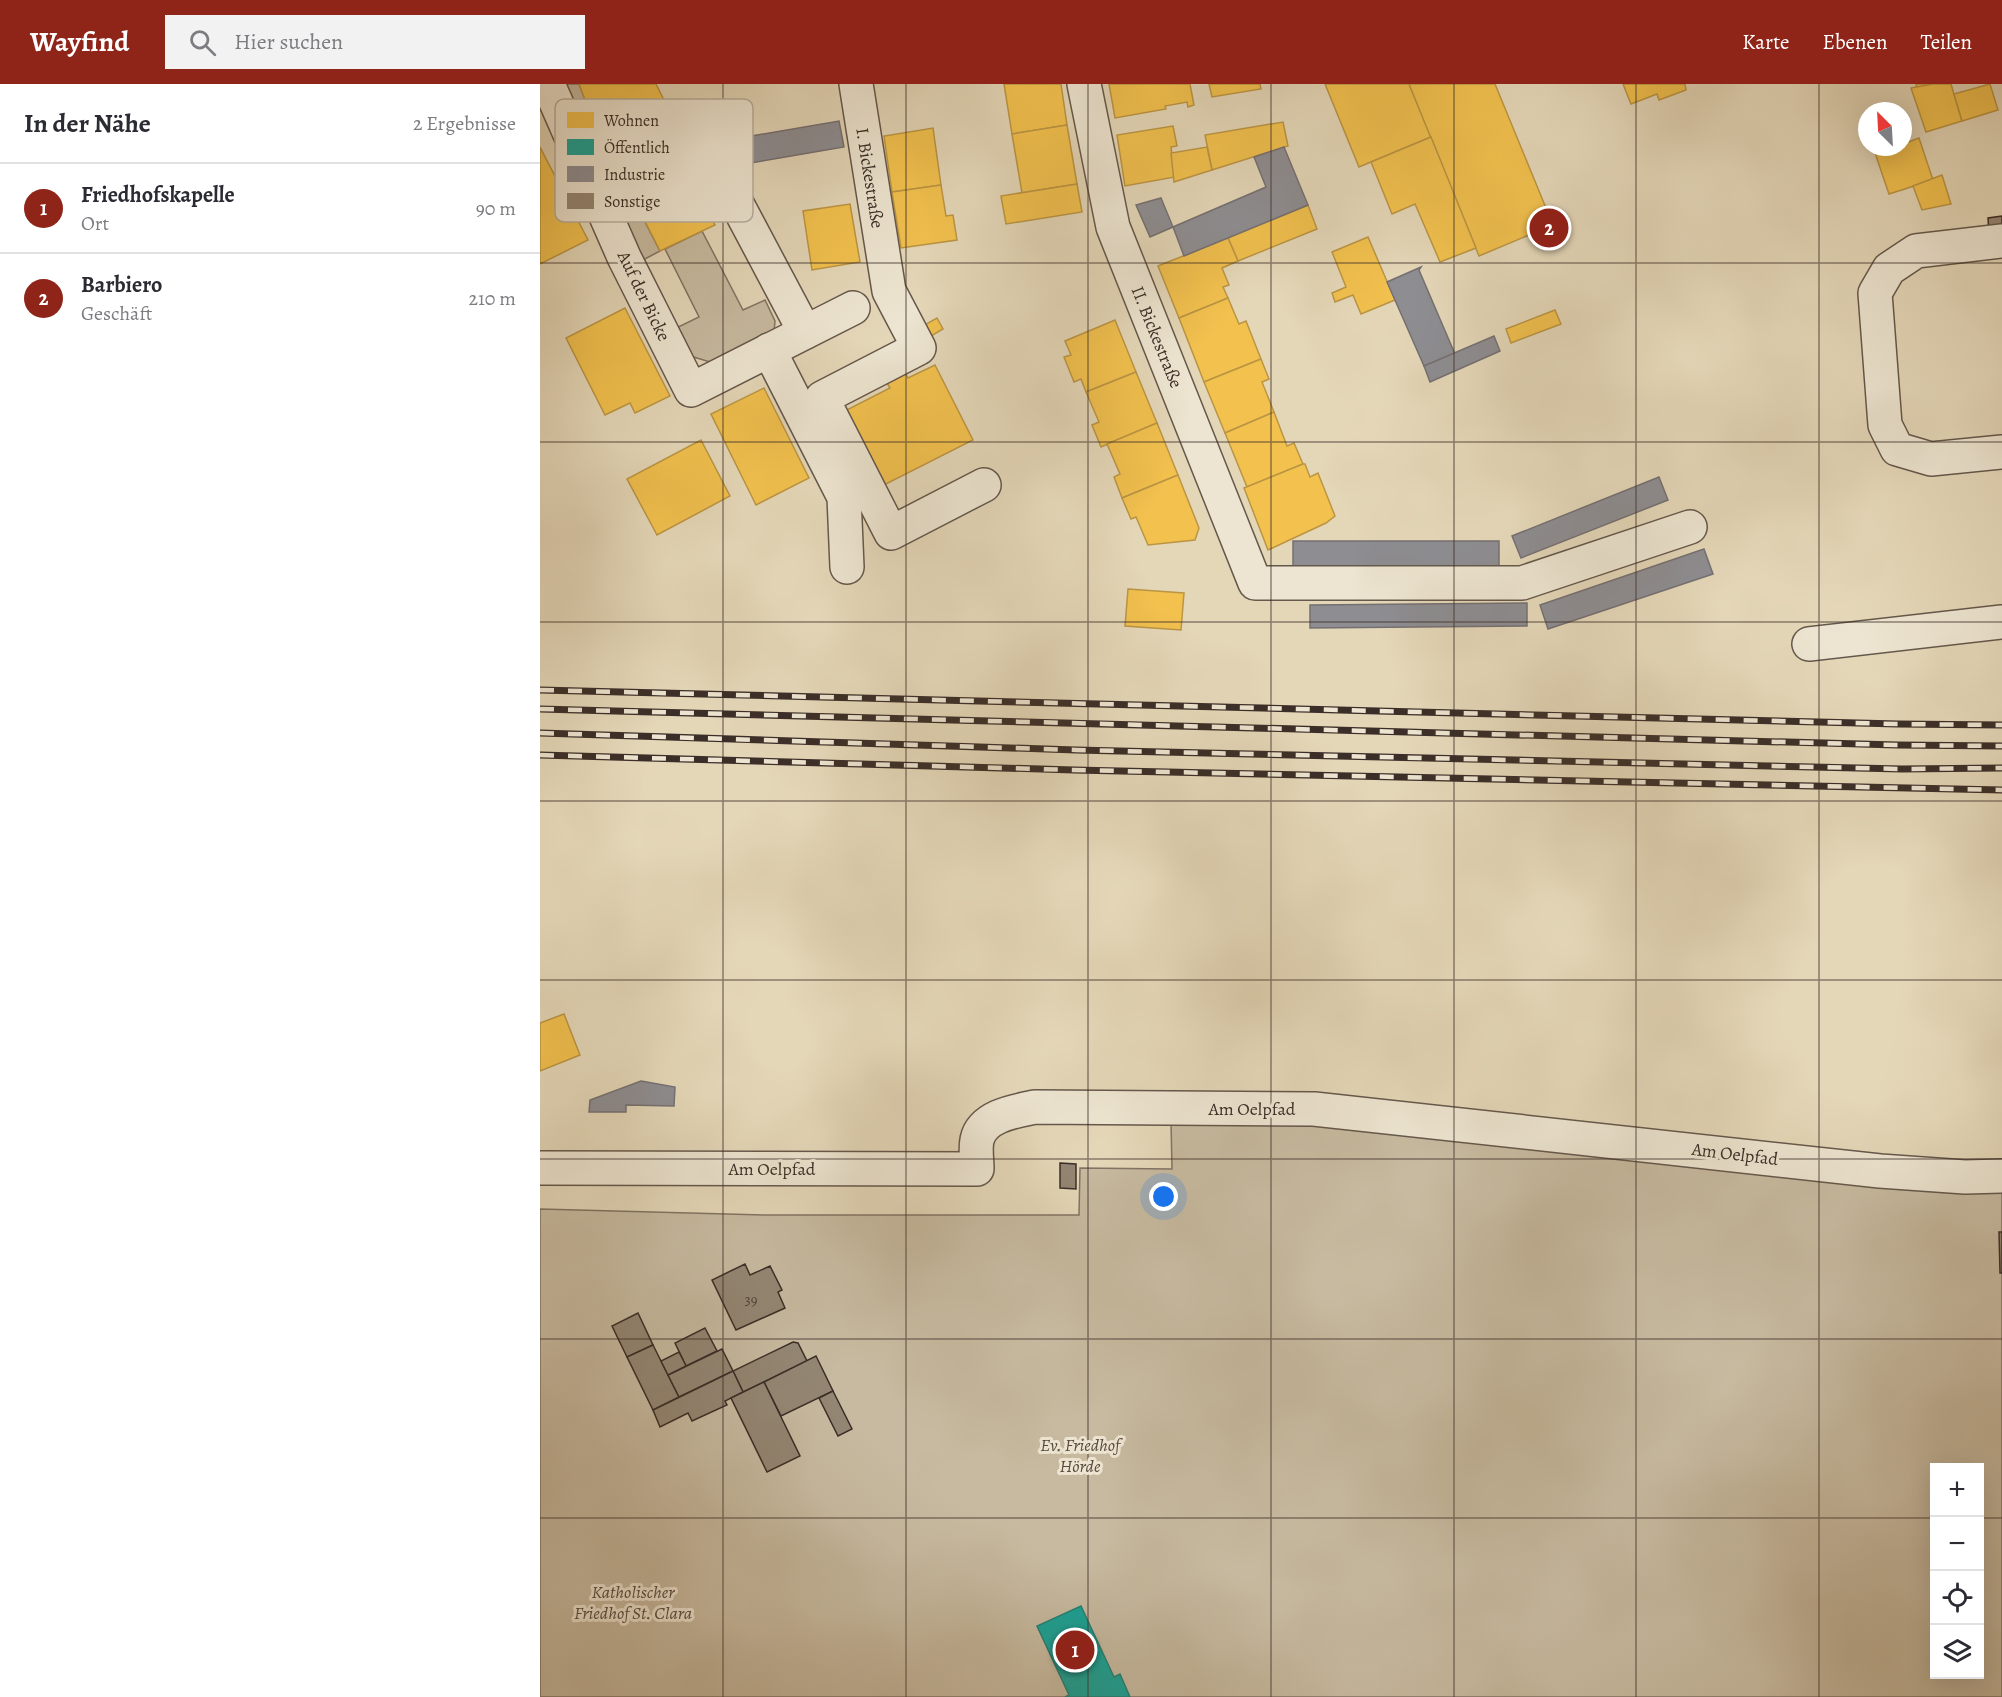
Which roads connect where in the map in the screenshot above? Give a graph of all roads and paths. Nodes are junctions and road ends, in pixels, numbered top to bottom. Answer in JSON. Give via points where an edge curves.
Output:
{"nodes":[{"id":1,"x":548,"y":84,"type":"edge"},
{"id":2,"x":855,"y":84,"type":"edge"},
{"id":3,"x":1084,"y":84,"type":"edge"},
{"id":4,"x":555,"y":100,"type":"edge"},
{"id":5,"x":609,"y":222,"type":"edge"},
{"id":6,"x":747,"y":222,"type":"edge"},
{"id":7,"x":2002,"y":241,"type":"edge"},
{"id":8,"x":853,"y":308,"type":"dead end"},
{"id":9,"x":805,"y":332,"type":"junction"},
{"id":10,"x":769,"y":350,"type":"junction"},
{"id":11,"x":2002,"y":452,"type":"edge"},
{"id":12,"x":984,"y":485,"type":"dead end"},
{"id":13,"x":1690,"y":527,"type":"dead end"},
{"id":14,"x":847,"y":567,"type":"dead end"},
{"id":15,"x":2002,"y":622,"type":"edge"},
{"id":16,"x":1809,"y":644,"type":"dead end"},
{"id":17,"x":540,"y":1168,"type":"edge"},
{"id":18,"x":2002,"y":1176,"type":"edge"}],
"edges":[{"from":1,"to":4,"type":"street","name":"Auf der Bicke"},
{"from":2,"to":12,"type":"street","name":"I. Bickestraße","via":[[889,291],[919,348],[822,398],[891,533]]},
{"from":3,"to":13,"type":"street","name":"II. Bickestraße","via":[[1113,227],[1255,583],[1522,583]]},
{"from":5,"to":10,"type":"street","name":"Auf der Bicke","via":[[691,390]]},
{"from":6,"to":9,"type":"street"},
{"from":7,"to":11,"type":"street","via":[[1916,251],[1889,269],[1875,293],[1885,425],[1897,449],[1931,459]]},
{"from":8,"to":9,"type":"street","name":"Auf der Bicke"},
{"from":9,"to":10,"type":"street","name":"Auf der Bicke"},
{"from":10,"to":14,"type":"street","via":[[844,497]]},
{"from":15,"to":16,"type":"street"},
{"from":17,"to":18,"type":"street","name":"Am Oelpfad","via":[[977,1169],[976,1140],[989,1122],[1035,1107],[1303,1109],[1880,1171]]}]}
